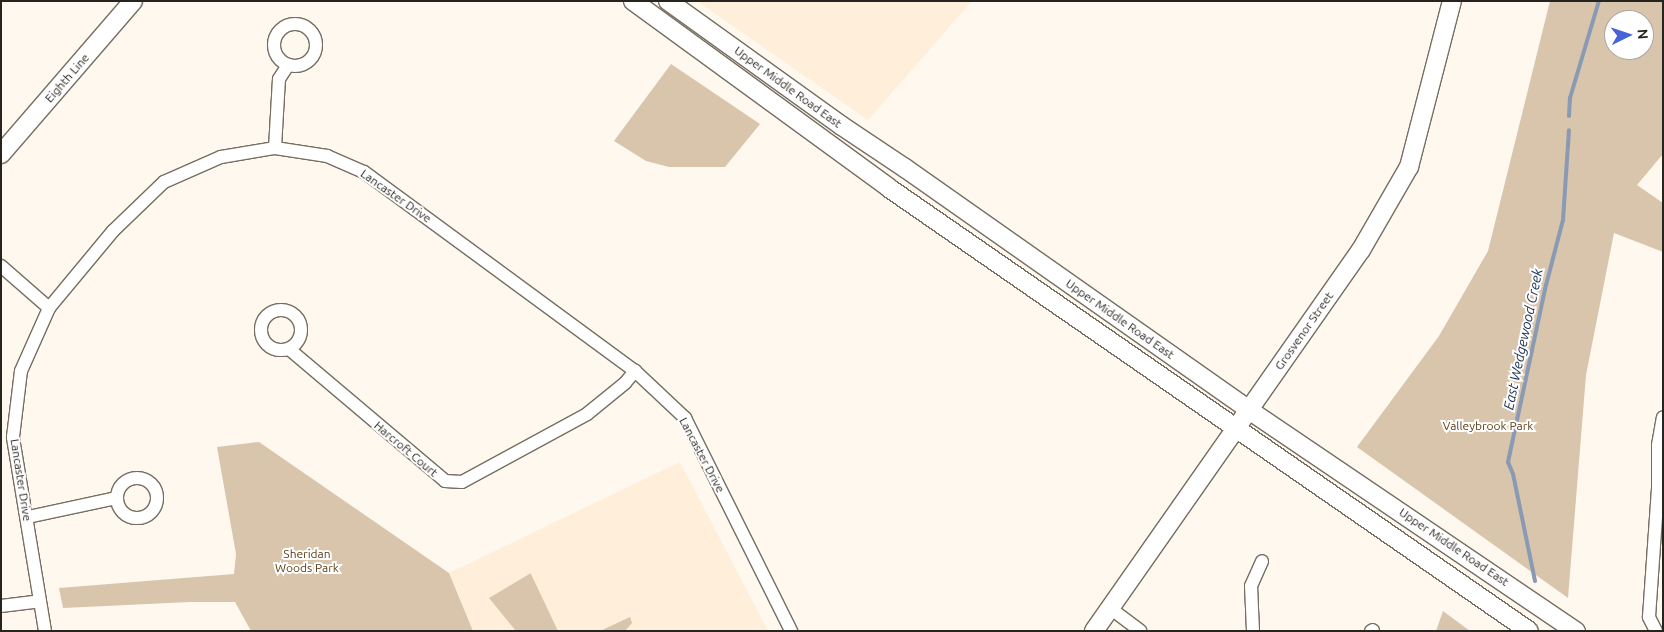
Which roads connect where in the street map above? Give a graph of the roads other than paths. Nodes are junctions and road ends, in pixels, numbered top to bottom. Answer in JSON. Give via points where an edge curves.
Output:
{"nodes":[{"id":1,"x":133,"y":1,"type":"edge"},
{"id":2,"x":633,"y":1,"type":"edge"},
{"id":3,"x":668,"y":1,"type":"edge"},
{"id":4,"x":1452,"y":1,"type":"edge"},
{"id":5,"x":288,"y":65,"type":"dead end"},
{"id":6,"x":275,"y":148,"type":"junction"},
{"id":7,"x":1,"y":154,"type":"edge"},
{"id":8,"x":1,"y":266,"type":"edge"},
{"id":9,"x":49,"y":308,"type":"junction"},
{"id":10,"x":289,"y":349,"type":"dead end"},
{"id":11,"x":635,"y":371,"type":"junction"},
{"id":12,"x":1249,"y":410,"type":"junction"},
{"id":13,"x":1663,"y":417,"type":"edge"},
{"id":14,"x":1237,"y":427,"type":"junction"},
{"id":15,"x":7,"y":437,"type":"edge"},
{"id":16,"x":1660,"y":489,"type":"edge"},
{"id":17,"x":117,"y":498,"type":"dead end"},
{"id":18,"x":28,"y":517,"type":"junction"},
{"id":19,"x":1262,"y":561,"type":"dead end"},
{"id":20,"x":40,"y":601,"type":"junction"},
{"id":21,"x":1,"y":606,"type":"edge"},
{"id":22,"x":1110,"y":608,"type":"junction"},
{"id":23,"x":45,"y":631,"type":"edge"},
{"id":24,"x":791,"y":631,"type":"edge"},
{"id":25,"x":1094,"y":631,"type":"edge"},
{"id":26,"x":1140,"y":631,"type":"edge"},
{"id":27,"x":1253,"y":631,"type":"edge"},
{"id":28,"x":1530,"y":631,"type":"edge"},
{"id":29,"x":1576,"y":631,"type":"edge"},
{"id":30,"x":1656,"y":631,"type":"edge"}],
"edges":[{"from":1,"to":7,"type":"main road","name":"Eighth Line"},
{"from":2,"to":14,"type":"main road","name":"Upper Middle Road East","via":[[889,188]]},
{"from":3,"to":12,"type":"main road","name":"Upper Middle Road East"},
{"from":4,"to":12,"type":"main road","name":"Grosvenor Street","via":[[1409,167],[1361,250]]},
{"from":5,"to":6,"type":"street","via":[[279,79]]},
{"from":6,"to":9,"type":"street","name":"Lancaster Drive","via":[[221,157],[164,182],[113,231]]},
{"from":6,"to":11,"type":"street","name":"Lancaster Drive","via":[[327,156],[364,172]]},
{"from":8,"to":9,"type":"street"},
{"from":9,"to":15,"type":"street","name":"Lancaster Drive","via":[[21,371]]},
{"from":10,"to":11,"type":"street","name":"Harcroft Court","via":[[445,481],[462,482],[587,414]]},
{"from":11,"to":24,"type":"street","name":"Lancaster Drive","via":[[685,418]]},
{"from":12,"to":14,"type":"main road","name":"Grosvenor Street"},
{"from":12,"to":29,"type":"main road","name":"Upper Middle Road East"},
{"from":13,"to":16,"type":"street","via":[[1658,445]]},
{"from":14,"to":22,"type":"main road","name":"Grosvenor Street"},
{"from":14,"to":28,"type":"main road","name":"Upper Middle Road East"},
{"from":15,"to":18,"type":"street","name":"Lancaster Drive"},
{"from":16,"to":30,"type":"street","via":[[1649,617]]},
{"from":17,"to":18,"type":"street"},
{"from":18,"to":20,"type":"street","name":"Lancaster Drive"},
{"from":19,"to":27,"type":"street","via":[[1251,586]]},
{"from":20,"to":21,"type":"street"},
{"from":20,"to":23,"type":"street","name":"Lancaster Drive"},
{"from":22,"to":25,"type":"main road","name":"Grosvenor Street"},
{"from":22,"to":26,"type":"street"}]}
